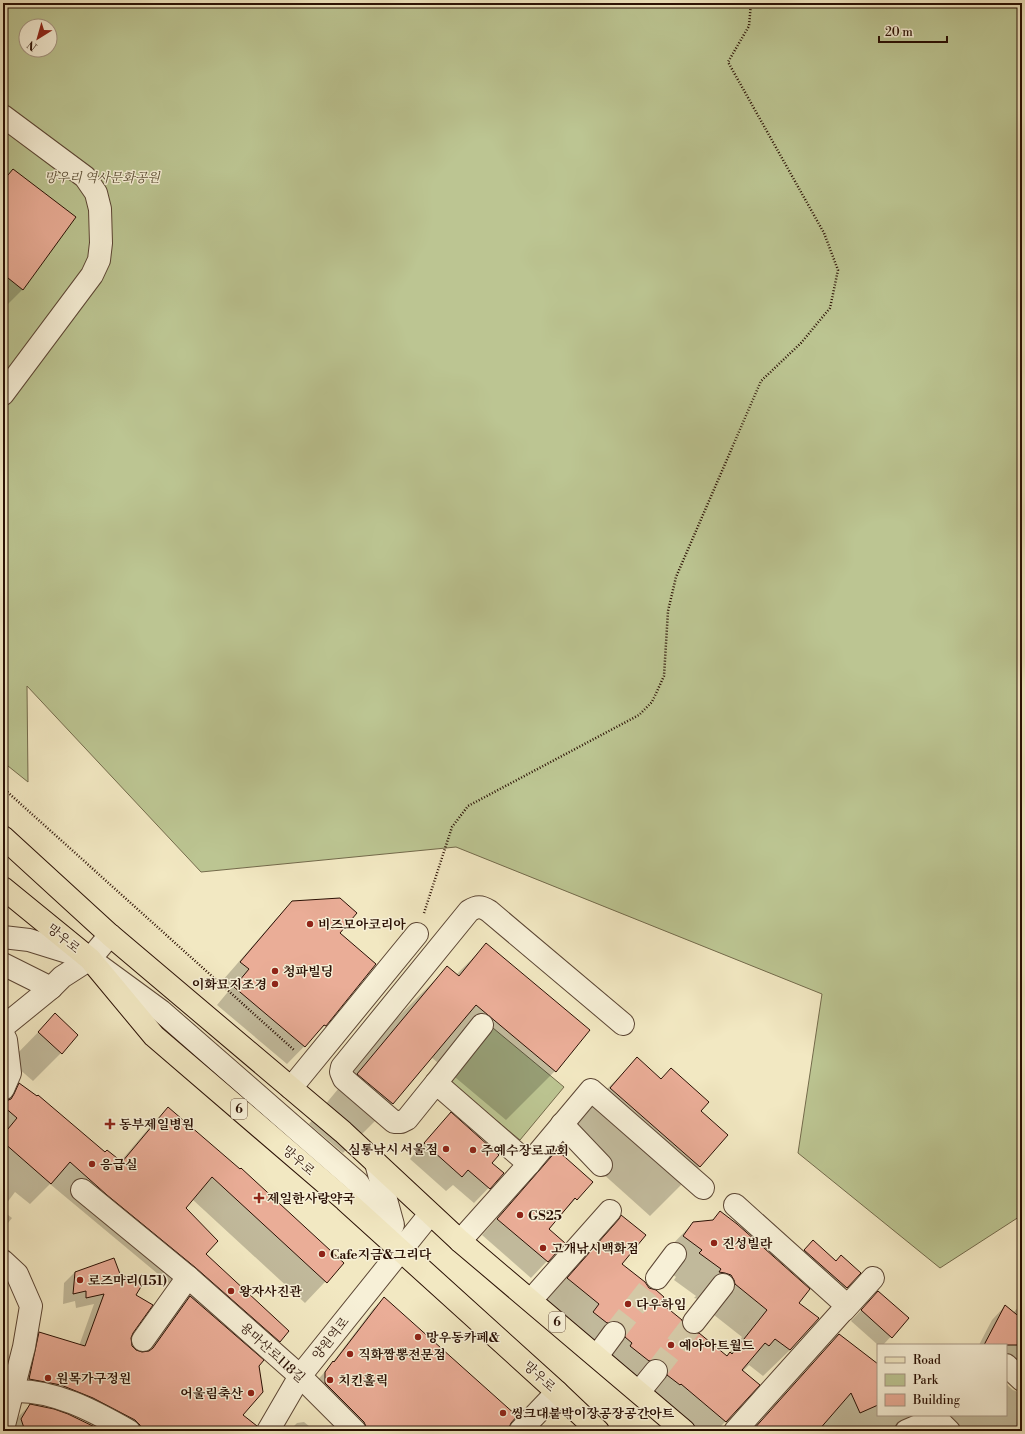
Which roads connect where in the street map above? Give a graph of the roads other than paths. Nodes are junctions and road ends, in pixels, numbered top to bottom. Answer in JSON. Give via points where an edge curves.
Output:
{"nodes":[{"id":1,"x":3,"y":116,"type":"edge"},
{"id":2,"x":3,"y":394,"type":"edge"},
{"id":3,"x":3,"y":837,"type":"edge"},
{"id":4,"x":3,"y":888,"type":"edge"},
{"id":5,"x":417,"y":934,"type":"road end"},
{"id":6,"x":110,"y":935,"type":"junction"},
{"id":7,"x":3,"y":937,"type":"edge"},
{"id":8,"x":90,"y":958,"type":"junction"},
{"id":9,"x":3,"y":964,"type":"edge"},
{"id":10,"x":51,"y":988,"type":"junction"},
{"id":11,"x":623,"y":1024,"type":"dead end"},
{"id":12,"x":482,"y":1025,"type":"dead end"},
{"id":13,"x":3,"y":1027,"type":"edge"},
{"id":14,"x":3,"y":1034,"type":"edge"},
{"id":15,"x":436,"y":1083,"type":"junction"},
{"id":16,"x":292,"y":1088,"type":"junction"},
{"id":17,"x":3,"y":1089,"type":"edge"},
{"id":18,"x":562,"y":1124,"type":"junction"},
{"id":19,"x":376,"y":1163,"type":"junction"},
{"id":20,"x":529,"y":1164,"type":"junction"},
{"id":21,"x":601,"y":1165,"type":"dead end"},
{"id":22,"x":703,"y":1188,"type":"dead end"},
{"id":23,"x":82,"y":1190,"type":"dead end"},
{"id":24,"x":735,"y":1205,"type":"dead end"},
{"id":25,"x":610,"y":1211,"type":"dead end"},
{"id":26,"x":430,"y":1214,"type":"junction"},
{"id":27,"x":460,"y":1241,"type":"junction"},
{"id":28,"x":400,"y":1250,"type":"junction"},
{"id":29,"x":675,"y":1254,"type":"dead end"},
{"id":30,"x":3,"y":1261,"type":"edge"},
{"id":31,"x":188,"y":1277,"type":"junction"},
{"id":32,"x":657,"y":1278,"type":"tunnel mouth"},
{"id":33,"x":873,"y":1278,"type":"dead end"},
{"id":34,"x":723,"y":1285,"type":"dead end"},
{"id":35,"x":531,"y":1300,"type":"junction"},
{"id":36,"x":844,"y":1310,"type":"junction"},
{"id":37,"x":694,"y":1322,"type":"tunnel mouth"},
{"id":38,"x":614,"y":1333,"type":"tunnel mouth"},
{"id":39,"x":143,"y":1340,"type":"dead end"},
{"id":40,"x":597,"y":1356,"type":"junction"},
{"id":41,"x":1007,"y":1366,"type":"edge"},
{"id":42,"x":656,"y":1371,"type":"tunnel mouth"},
{"id":43,"x":300,"y":1376,"type":"junction"},
{"id":44,"x":1022,"y":1380,"type":"edge"},
{"id":45,"x":12,"y":1391,"type":"junction"},
{"id":46,"x":557,"y":1392,"type":"junction"},
{"id":47,"x":639,"y":1392,"type":"junction"},
{"id":48,"x":3,"y":1429,"type":"edge"},
{"id":49,"x":120,"y":1429,"type":"edge"},
{"id":50,"x":268,"y":1431,"type":"edge"},
{"id":51,"x":355,"y":1431,"type":"edge"},
{"id":52,"x":520,"y":1431,"type":"edge"},
{"id":53,"x":598,"y":1431,"type":"edge"},
{"id":54,"x":684,"y":1431,"type":"edge"},
{"id":55,"x":735,"y":1431,"type":"edge"},
{"id":56,"x":906,"y":1431,"type":"edge"},
{"id":57,"x":949,"y":1431,"type":"edge"}],
"edges":[{"from":1,"to":2,"type":"street","via":[[85,177],[96,193],[100,209],[101,243],[99,260],[92,275]]},
{"from":3,"to":6,"type":"main road","number":"6"},
{"from":4,"to":8,"type":"main road","name":"망우로","number":"6"},
{"from":5,"to":16,"type":"street"},
{"from":6,"to":8,"type":"street"},
{"from":6,"to":16,"type":"main road","number":"6"},
{"from":7,"to":8,"type":"street","via":[[29,940]]},
{"from":8,"to":10,"type":"street"},
{"from":8,"to":28,"type":"main road","name":"망우로","number":"6","via":[[154,1036]]},
{"from":9,"to":10,"type":"street"},
{"from":10,"to":13,"type":"street"},
{"from":11,"to":15,"type":"street","via":[[489,911],[475,907],[469,911],[342,1067],[341,1072],[344,1079],[394,1122],[402,1122],[407,1118]]},
{"from":12,"to":15,"type":"street"},
{"from":14,"to":17,"type":"street","via":[[10,1073]]},
{"from":15,"to":20,"type":"street"},
{"from":16,"to":19,"type":"main road","number":"6"},
{"from":18,"to":20,"type":"street"},
{"from":18,"to":21,"type":"street"},
{"from":18,"to":22,"type":"street","via":[[591,1090]]},
{"from":19,"to":26,"type":"main road","number":"6"},
{"from":19,"to":28,"type":"street"},
{"from":20,"to":27,"type":"street"},
{"from":23,"to":31,"type":"street","name":"용마산로118길"},
{"from":24,"to":36,"type":"street","via":[[843,1302],[846,1307]]},
{"from":25,"to":35,"type":"street"},
{"from":26,"to":27,"type":"main road","number":"6"},
{"from":26,"to":28,"type":"street","name":"양원역로"},
{"from":27,"to":35,"type":"main road","number":"6"},
{"from":28,"to":43,"type":"street","name":"양원역로"},
{"from":28,"to":46,"type":"main road","name":"망우로","number":"6"},
{"from":29,"to":32,"type":"street"},
{"from":30,"to":45,"type":"street","via":[[17,1274],[31,1306],[24,1347]]},
{"from":31,"to":39,"type":"street"},
{"from":31,"to":43,"type":"street","name":"용마산로118길"},
{"from":33,"to":36,"type":"street"},
{"from":34,"to":37,"type":"street"},
{"from":35,"to":40,"type":"main road","number":"6"},
{"from":36,"to":55,"type":"street"},
{"from":38,"to":40,"type":"street"},
{"from":40,"to":47,"type":"main road","number":"6"},
{"from":41,"to":44,"type":"street"},
{"from":42,"to":47,"type":"street"},
{"from":43,"to":50,"type":"street","name":"양원역로"},
{"from":43,"to":51,"type":"street","name":"용마산로118길"},
{"from":45,"to":48,"type":"street"},
{"from":45,"to":49,"type":"street","via":[[26,1391],[71,1402]]},
{"from":46,"to":52,"type":"street"},
{"from":46,"to":53,"type":"main road","name":"망우로","number":"6"},
{"from":47,"to":54,"type":"main road","number":"6"},
{"from":56,"to":57,"type":"street","via":[[934,1419]]}]}
